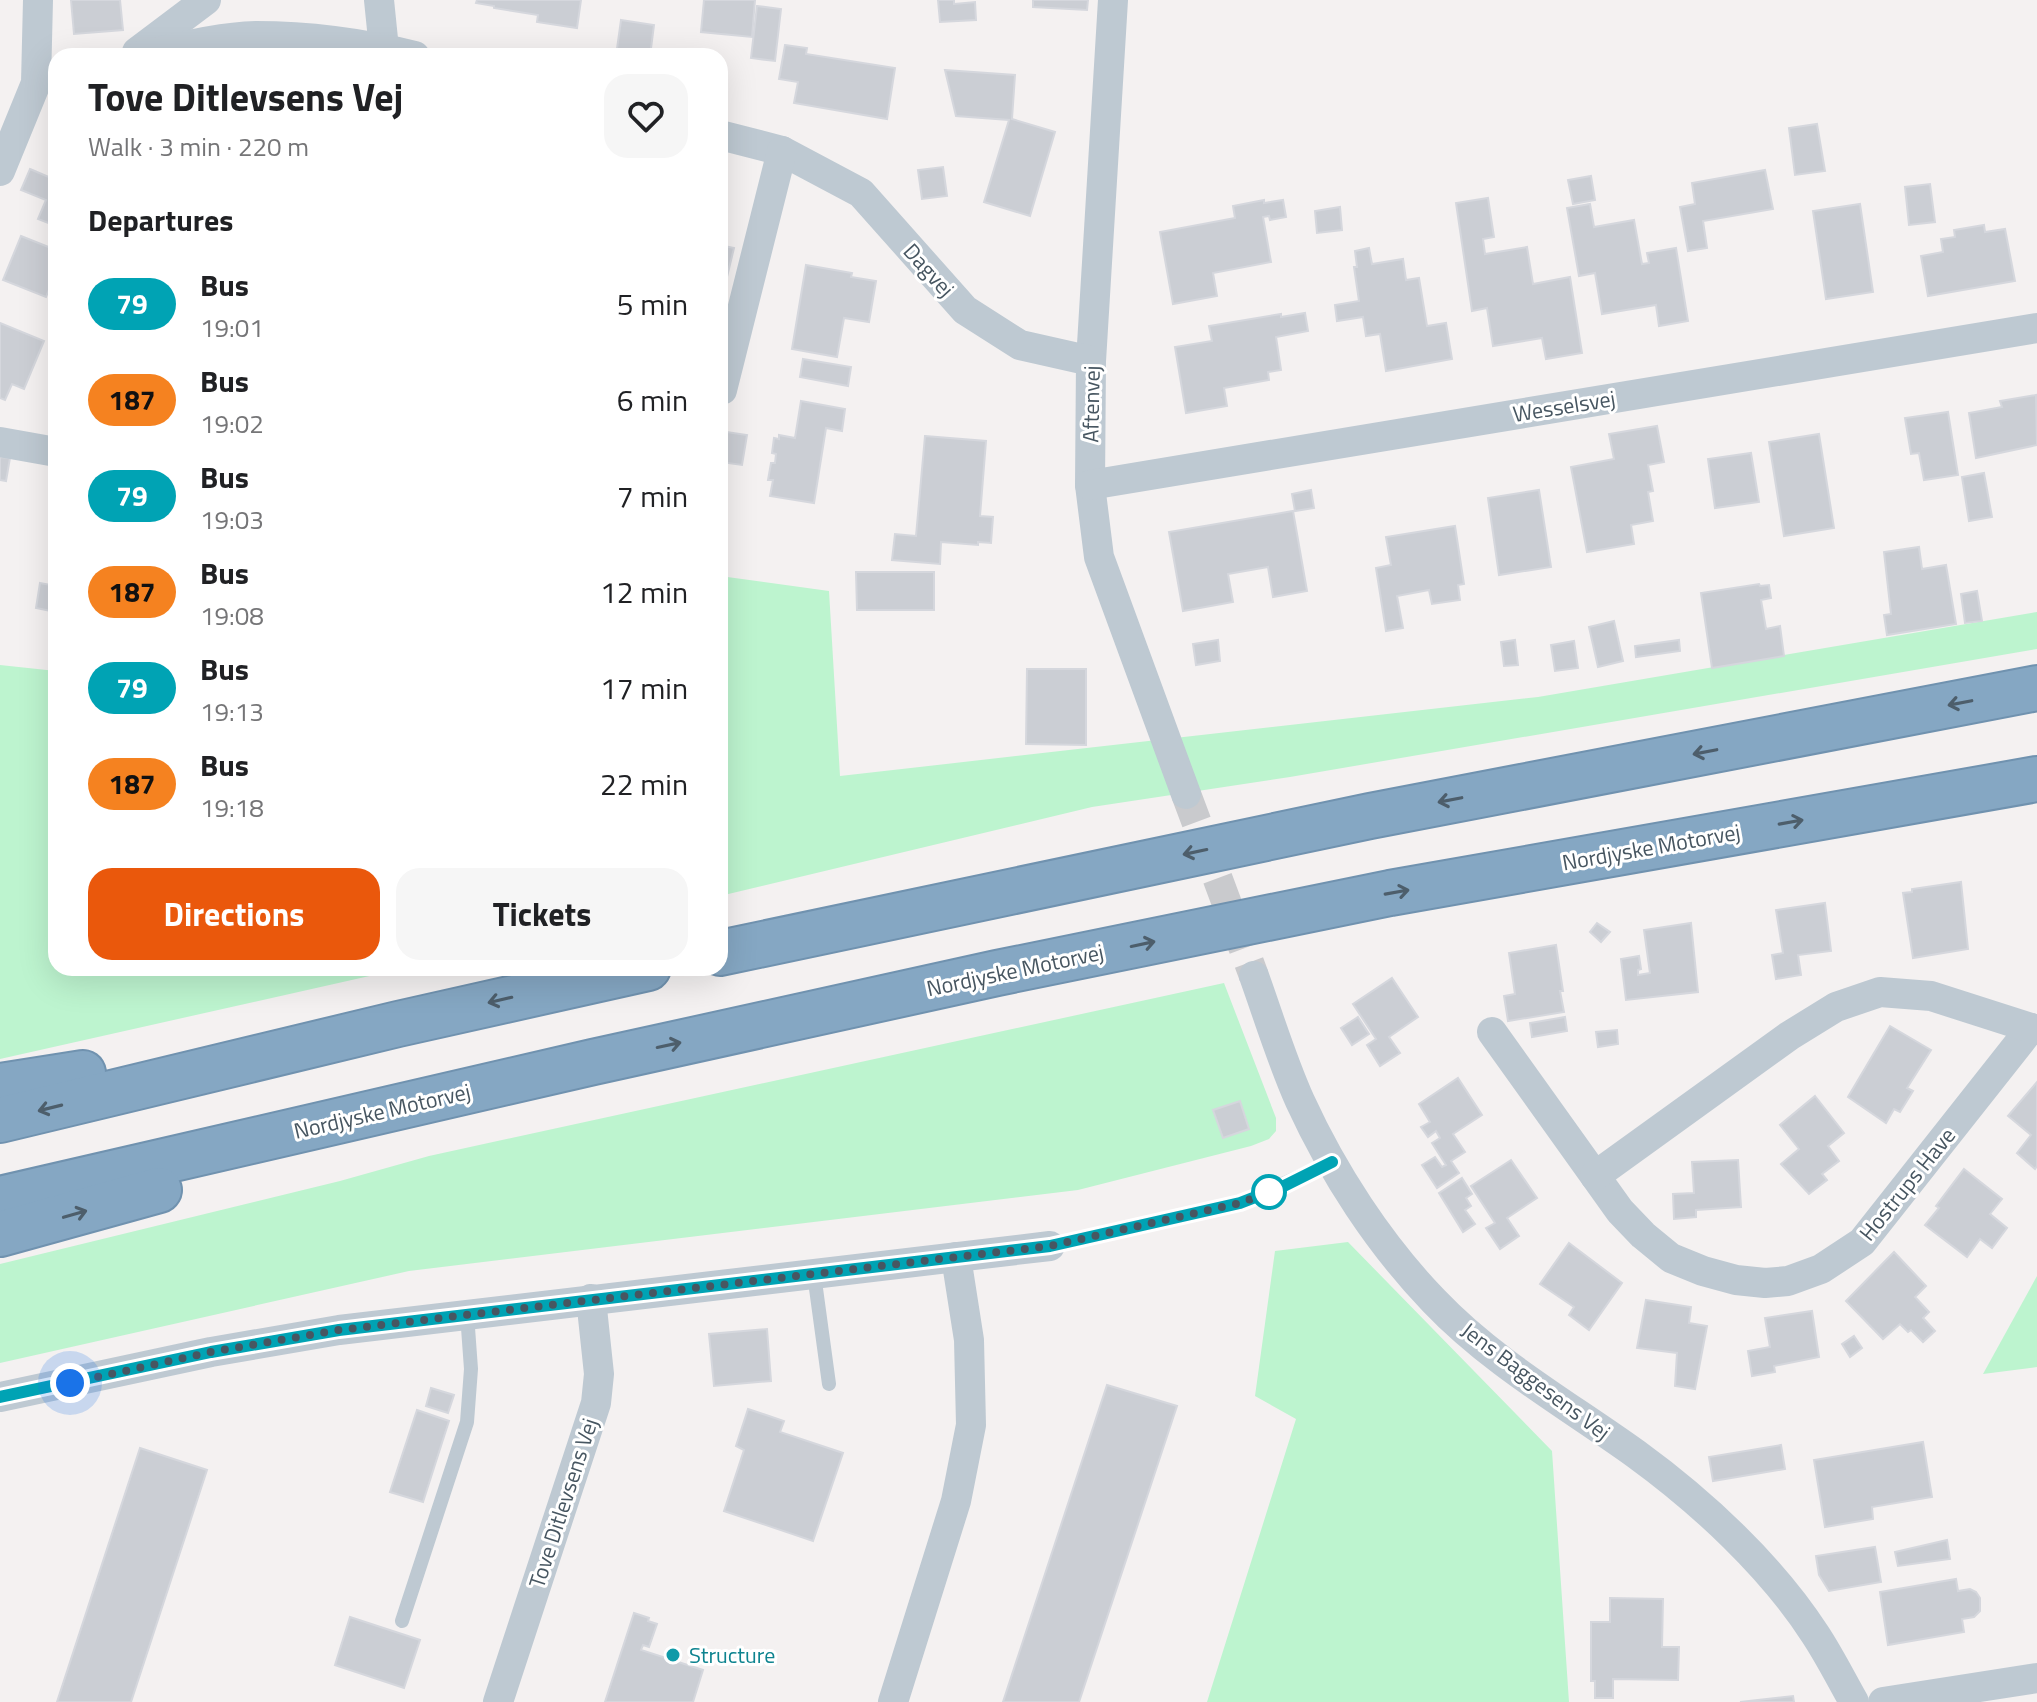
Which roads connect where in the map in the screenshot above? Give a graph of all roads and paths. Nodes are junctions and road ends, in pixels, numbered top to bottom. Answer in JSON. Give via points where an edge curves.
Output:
{"nodes":[{"id":1,"x":38,"y":0,"type":"edge"},
{"id":2,"x":206,"y":0,"type":"edge"},
{"id":3,"x":379,"y":0,"type":"edge"},
{"id":4,"x":1113,"y":0,"type":"edge"},
{"id":5,"x":142,"y":48,"type":"edge"},
{"id":6,"x":185,"y":48,"type":"edge"},
{"id":7,"x":379,"y":48,"type":"edge"},
{"id":8,"x":384,"y":48,"type":"edge"},
{"id":9,"x":46,"y":81,"type":"edge"},
{"id":10,"x":728,"y":137,"type":"edge"},
{"id":11,"x":782,"y":151,"type":"junction"},
{"id":12,"x":0,"y":171,"type":"edge"},
{"id":13,"x":2037,"y":328,"type":"edge"},
{"id":14,"x":1091,"y":361,"type":"junction"},
{"id":15,"x":728,"y":366,"type":"edge"},
{"id":16,"x":0,"y":442,"type":"edge"},
{"id":17,"x":48,"y":451,"type":"edge"},
{"id":18,"x":1090,"y":485,"type":"junction"},
{"id":19,"x":2037,"y":688,"type":"edge"},
{"id":20,"x":2037,"y":779,"type":"edge"},
{"id":21,"x":1186,"y":794,"type":"tunnel mouth"},
{"id":22,"x":728,"y":951,"type":"edge"},
{"id":23,"x":612,"y":976,"type":"edge"},
{"id":24,"x":1254,"y":976,"type":"tunnel mouth"},
{"id":25,"x":398,"y":1024,"type":"junction"},
{"id":26,"x":2034,"y":1029,"type":"edge"},
{"id":27,"x":1492,"y":1032,"type":"dead end"},
{"id":28,"x":593,"y":1062,"type":"junction"},
{"id":29,"x":0,"y":1086,"type":"edge"},
{"id":30,"x":0,"y":1120,"type":"edge"},
{"id":31,"x":1332,"y":1162,"type":"junction"},
{"id":32,"x":1595,"y":1176,"type":"junction"},
{"id":33,"x":0,"y":1199,"type":"edge"},
{"id":34,"x":0,"y":1234,"type":"edge"},
{"id":35,"x":1050,"y":1246,"type":"joint"},
{"id":36,"x":956,"y":1257,"type":"junction"},
{"id":37,"x":814,"y":1274,"type":"junction"},
{"id":38,"x":591,"y":1299,"type":"junction"},
{"id":39,"x":467,"y":1314,"type":"junction"},
{"id":40,"x":829,"y":1384,"type":"dead end"},
{"id":41,"x":0,"y":1397,"type":"edge"},
{"id":42,"x":402,"y":1621,"type":"dead end"},
{"id":43,"x":2037,"y":1678,"type":"edge"},
{"id":44,"x":498,"y":1702,"type":"edge"},
{"id":45,"x":893,"y":1702,"type":"edge"},
{"id":46,"x":1854,"y":1702,"type":"edge"},
{"id":47,"x":1883,"y":1702,"type":"edge"}],
"edges":[{"from":1,"to":9,"type":"street"},
{"from":2,"to":5,"type":"street"},
{"from":3,"to":8,"type":"street"},
{"from":4,"to":14,"type":"street","name":"Aftenvej"},
{"from":6,"to":7,"type":"street","via":[[253,36],[339,40]]},
{"from":9,"to":12,"type":"street"},
{"from":10,"to":11,"type":"street","name":"Dagvej"},
{"from":11,"to":14,"type":"street","name":"Dagvej","via":[[861,193],[965,310],[1020,345]]},
{"from":11,"to":15,"type":"street"},
{"from":13,"to":18,"type":"street","name":"Wesselsvej"},
{"from":14,"to":18,"type":"street","name":"Aftenvej"},
{"from":16,"to":17,"type":"street"},
{"from":18,"to":21,"type":"street","name":"Aftenvej","via":[[1099,557]]},
{"from":19,"to":22,"type":"highway","one_way":true,"via":[[1355,819]]},
{"from":28,"to":20,"type":"highway","name":"Nordjyske Motorvej","one_way":true,"via":[[1390,893]]},
{"from":23,"to":25,"type":"highway","one_way":true},
{"from":24,"to":31,"type":"street","name":"Jens Baggesens Vej","via":[[1300,1100]]},
{"from":25,"to":29,"type":"highway"},
{"from":25,"to":30,"type":"highway","one_way":true},
{"from":26,"to":32,"type":"street","name":"Hostrups Have","via":[[1931,996],[1880,992],[1836,1007],[1789,1036]]},
{"from":26,"to":32,"type":"street","name":"Hostrups Have","via":[[1862,1242],[1821,1269],[1788,1281],[1736,1280],[1671,1258],[1620,1211]]},
{"from":27,"to":32,"type":"street","name":"Hostrups Have"},
{"from":28,"to":33,"type":"highway","name":"Nordjyske Motorvej"},
{"from":34,"to":28,"type":"highway","one_way":true},
{"from":31,"to":35,"type":"lane","via":[[1240,1203]]},
{"from":31,"to":46,"type":"street","name":"Jens Baggesens Vej","via":[[1384,1241],[1435,1303],[1505,1363],[1639,1457],[1723,1526],[1807,1623]]},
{"from":35,"to":36,"type":"street"},
{"from":36,"to":37,"type":"street"},
{"from":36,"to":45,"type":"street","via":[[969,1340],[971,1425],[956,1501]]},
{"from":37,"to":38,"type":"street"},
{"from":37,"to":40,"type":"lane"},
{"from":38,"to":39,"type":"street"},
{"from":38,"to":44,"type":"street","name":"Tove Ditlevsens Vej","via":[[599,1374],[596,1403]]},
{"from":39,"to":41,"type":"street","via":[[211,1352]]},
{"from":39,"to":42,"type":"lane","via":[[467,1422]]},
{"from":43,"to":47,"type":"street"}]}
